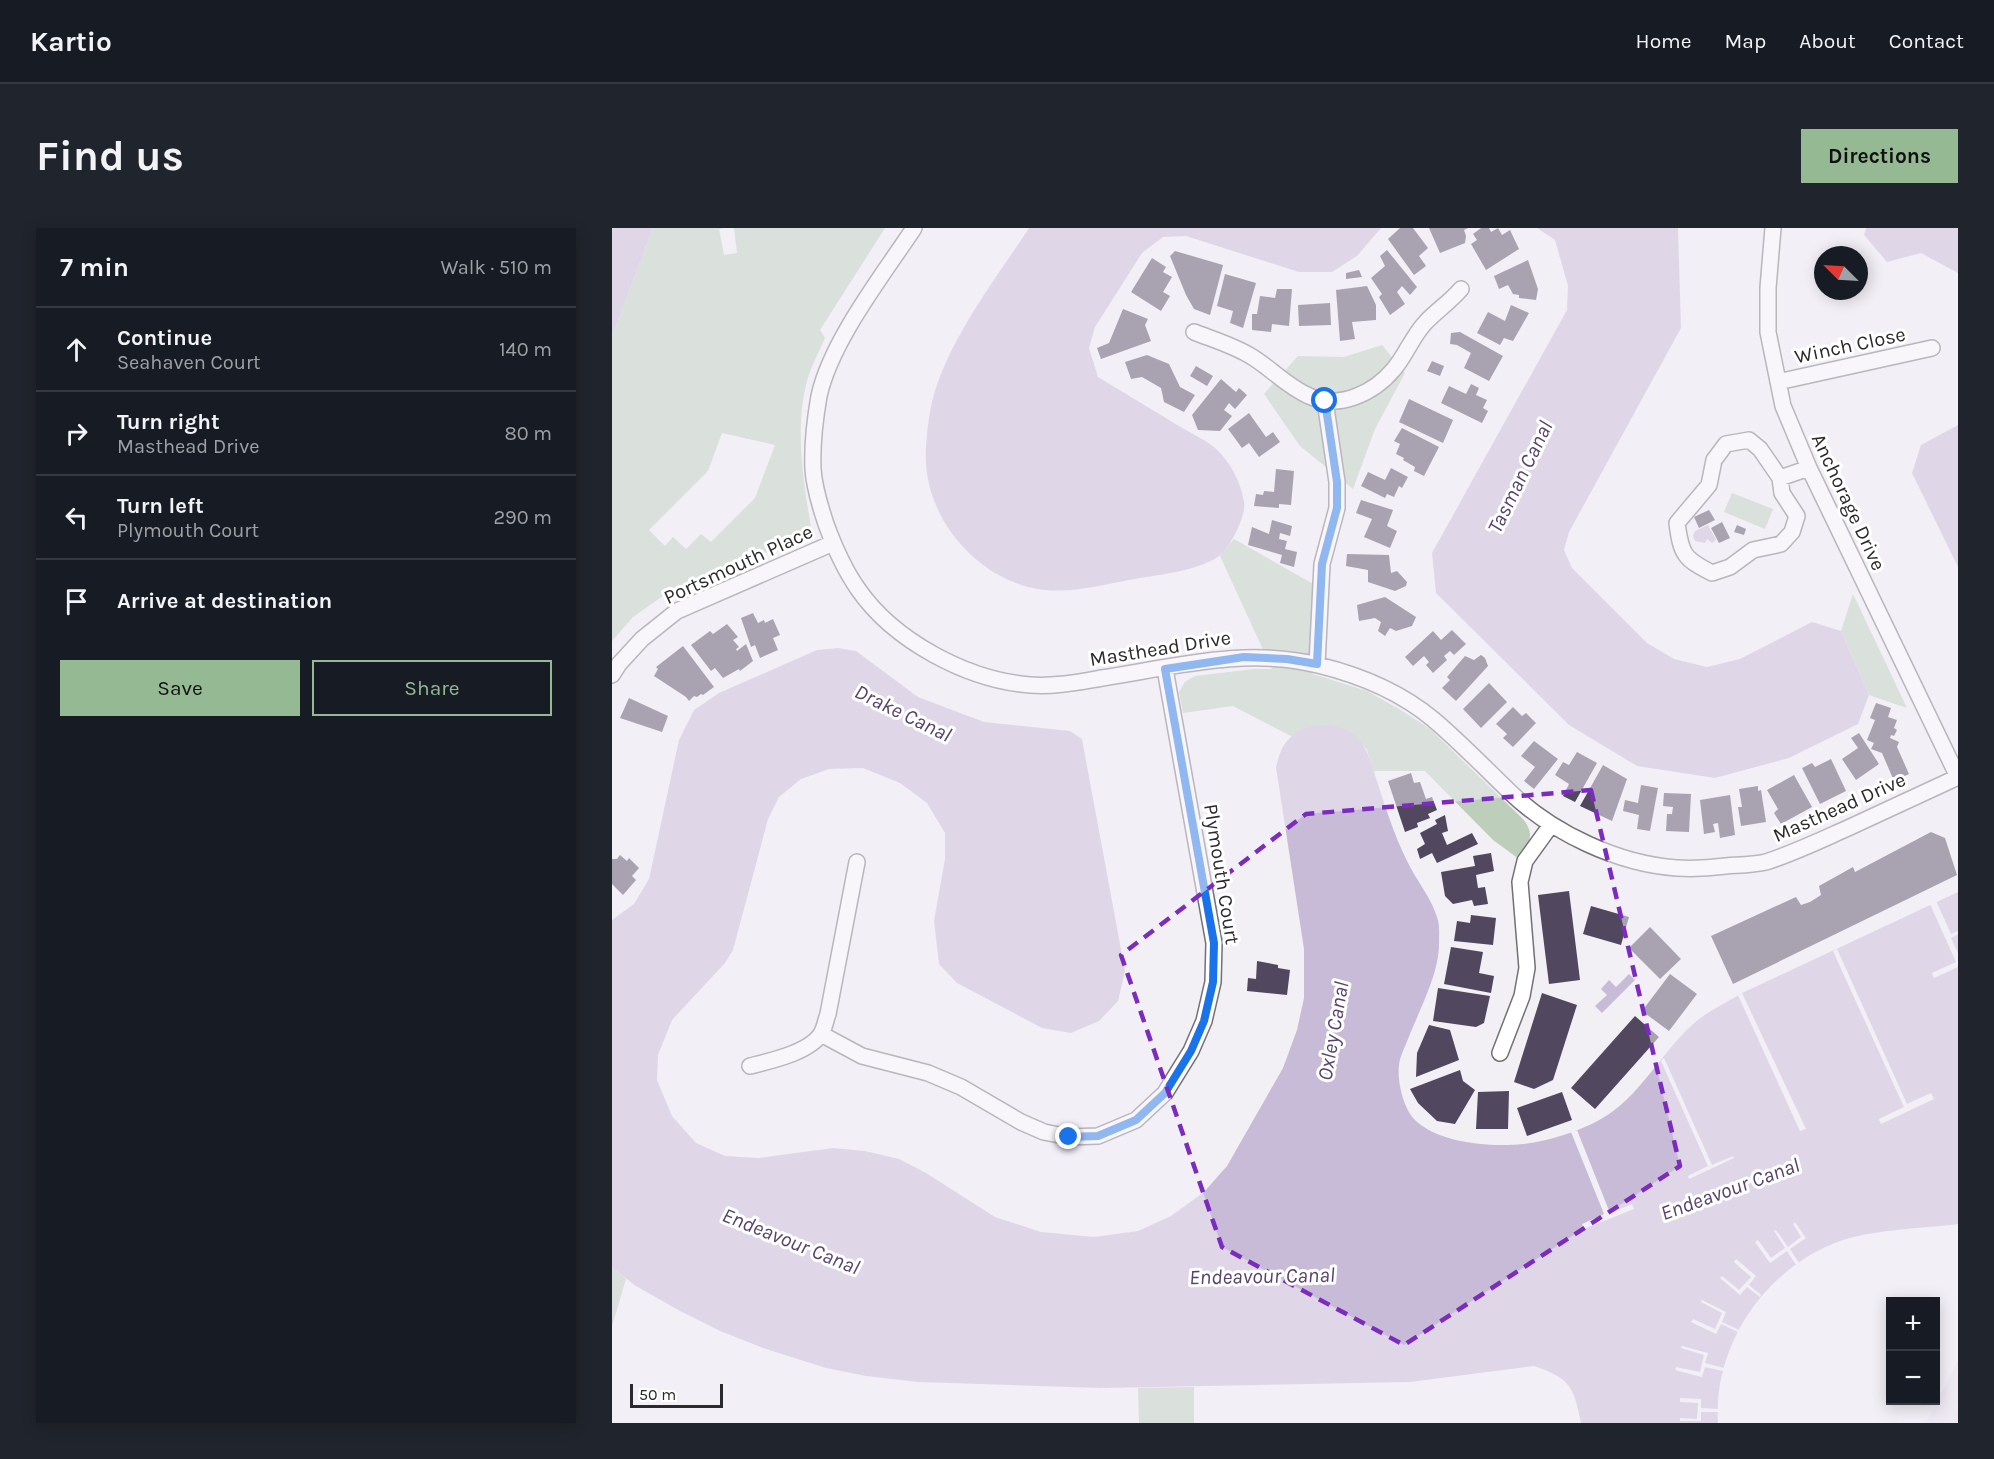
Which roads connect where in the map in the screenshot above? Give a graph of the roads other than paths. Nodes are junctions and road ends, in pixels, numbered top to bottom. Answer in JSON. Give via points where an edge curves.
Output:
{"nodes":[{"id":1,"x":914,"y":228,"type":"edge"},
{"id":2,"x":1773,"y":228,"type":"edge"},
{"id":3,"x":1461,"y":289,"type":"dead end"},
{"id":4,"x":1194,"y":332,"type":"dead end"},
{"id":5,"x":1932,"y":348,"type":"dead end"},
{"id":6,"x":1778,"y":382,"type":"junction"},
{"id":7,"x":1325,"y":401,"type":"junction"},
{"id":8,"x":1809,"y":468,"type":"junction"},
{"id":9,"x":1780,"y":478,"type":"junction"},
{"id":10,"x":833,"y":543,"type":"junction"},
{"id":11,"x":1317,"y":664,"type":"junction"},
{"id":12,"x":1165,"y":669,"type":"junction"},
{"id":13,"x":612,"y":675,"type":"edge"},
{"id":14,"x":1958,"y":777,"type":"edge"},
{"id":15,"x":1551,"y":825,"type":"junction"},
{"id":16,"x":857,"y":862,"type":"dead end"},
{"id":17,"x":821,"y":1034,"type":"junction"},
{"id":18,"x":1500,"y":1053,"type":"dead end"},
{"id":19,"x":750,"y":1066,"type":"dead end"}],
"edges":[{"from":1,"to":10,"type":"street","name":"Masthead Drive","via":[[841,342],[820,395],[813,470]]},
{"from":2,"to":6,"type":"street","name":"Anchorage Drive","via":[[1768,333]]},
{"from":3,"to":7,"type":"street","via":[[1424,324],[1395,368],[1379,384],[1341,401]]},
{"from":4,"to":7,"type":"street","via":[[1249,355],[1293,388]]},
{"from":5,"to":6,"type":"street","name":"Winch Close"},
{"from":6,"to":8,"type":"street","name":"Anchorage Drive","via":[[1783,406]]},
{"from":7,"to":11,"type":"street","via":[[1337,508],[1322,564]]},
{"from":8,"to":9,"type":"street"},
{"from":8,"to":14,"type":"street","name":"Anchorage Drive"},
{"from":9,"to":9,"type":"street","via":[[1749,440],[1726,444],[1714,460],[1709,485],[1677,523],[1680,546],[1692,563],[1712,573],[1730,567],[1754,550],[1781,544],[1792,532],[1797,516],[1782,493]]},
{"from":10,"to":12,"type":"street","name":"Masthead Drive","via":[[858,589],[886,621],[955,666],[1029,685]]},
{"from":10,"to":13,"type":"street","name":"Portsmouth Place","via":[[677,611],[642,639]]},
{"from":11,"to":12,"type":"street","name":"Masthead Drive","via":[[1244,657]]},
{"from":11,"to":15,"type":"street","name":"Masthead Drive","via":[[1379,686],[1433,718]]},
{"from":12,"to":17,"type":"street","name":"Plymouth Court","via":[[1214,943],[1213,982],[1204,1021],[1165,1093],[1136,1120],[1098,1136],[1069,1137],[1021,1122],[928,1072],[862,1056]]},
{"from":14,"to":15,"type":"street","name":"Masthead Drive","via":[[1796,852],[1760,863],[1676,868],[1633,860]]},
{"from":15,"to":18,"type":"street","via":[[1525,861],[1520,882],[1527,968],[1522,996]]},
{"from":16,"to":17,"type":"street"},
{"from":17,"to":19,"type":"street","via":[[803,1049]]}]}
